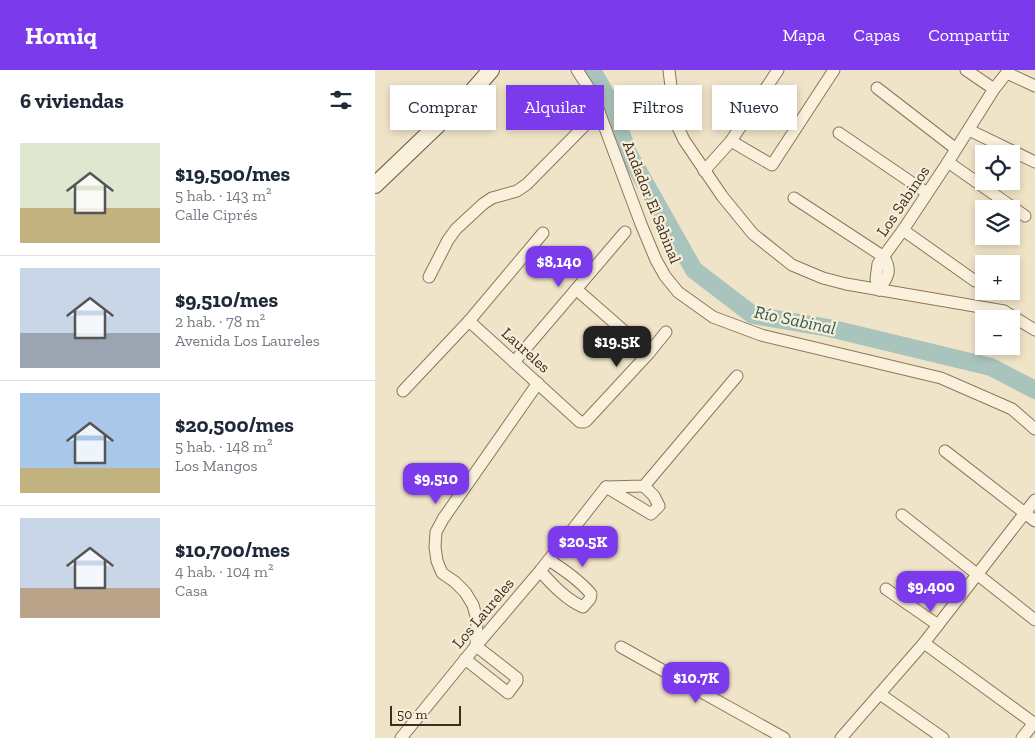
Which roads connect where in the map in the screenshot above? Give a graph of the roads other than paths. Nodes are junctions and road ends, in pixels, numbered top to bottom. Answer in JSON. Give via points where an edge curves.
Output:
{"nodes":[{"id":1,"x":491,"y":70,"type":"edge"},
{"id":2,"x":577,"y":70,"type":"edge"},
{"id":3,"x":669,"y":70,"type":"edge"},
{"id":4,"x":778,"y":70,"type":"edge"},
{"id":5,"x":834,"y":70,"type":"edge"},
{"id":6,"x":966,"y":70,"type":"edge"},
{"id":7,"x":1008,"y":71,"type":"edge"},
{"id":8,"x":586,"y":85,"type":"edge"},
{"id":9,"x":1035,"y":86,"type":"edge"},
{"id":10,"x":877,"y":88,"type":"dead end"},
{"id":11,"x":994,"y":90,"type":"junction"},
{"id":12,"x":604,"y":124,"type":"edge"},
{"id":13,"x":580,"y":130,"type":"edge"},
{"id":14,"x":969,"y":130,"type":"junction"},
{"id":15,"x":839,"y":133,"type":"dead end"},
{"id":16,"x":731,"y":140,"type":"junction"},
{"id":17,"x":956,"y":149,"type":"junction"},
{"id":18,"x":948,"y":162,"type":"junction"},
{"id":19,"x":1035,"y":162,"type":"edge"},
{"id":20,"x":704,"y":171,"type":"junction"},
{"id":21,"x":375,"y":185,"type":"edge"},
{"id":22,"x":927,"y":193,"type":"junction"},
{"id":23,"x":794,"y":198,"type":"dead end"},
{"id":24,"x":1025,"y":216,"type":"dead end"},
{"id":25,"x":903,"y":230,"type":"junction"},
{"id":26,"x":625,"y":232,"type":"dead end"},
{"id":27,"x":543,"y":233,"type":"dead end"},
{"id":28,"x":885,"y":257,"type":"junction"},
{"id":29,"x":429,"y":277,"type":"dead end"},
{"id":30,"x":975,"y":281,"type":"dead end"},
{"id":31,"x":576,"y":289,"type":"junction"},
{"id":32,"x":879,"y":290,"type":"junction"},
{"id":33,"x":469,"y":322,"type":"junction"},
{"id":34,"x":1035,"y":330,"type":"edge"},
{"id":35,"x":666,"y":332,"type":"dead end"},
{"id":36,"x":649,"y":353,"type":"junction"},
{"id":37,"x":514,"y":362,"type":"junction"},
{"id":38,"x":737,"y":376,"type":"dead end"},
{"id":39,"x":538,"y":383,"type":"junction"},
{"id":40,"x":403,"y":391,"type":"dead end"},
{"id":41,"x":1035,"y":429,"type":"edge"},
{"id":42,"x":945,"y":451,"type":"dead end"},
{"id":43,"x":645,"y":486,"type":"junction"},
{"id":44,"x":606,"y":487,"type":"junction"},
{"id":45,"x":1035,"y":500,"type":"edge"},
{"id":46,"x":1024,"y":513,"type":"junction"},
{"id":47,"x":902,"y":514,"type":"dead end"},
{"id":48,"x":1035,"y":521,"type":"edge"},
{"id":49,"x":549,"y":560,"type":"junction"},
{"id":50,"x":540,"y":571,"type":"junction"},
{"id":51,"x":977,"y":575,"type":"junction"},
{"id":52,"x":886,"y":589,"type":"dead end"},
{"id":53,"x":1035,"y":620,"type":"edge"},
{"id":54,"x":938,"y":625,"type":"junction"},
{"id":55,"x":924,"y":643,"type":"junction"},
{"id":56,"x":477,"y":646,"type":"junction"},
{"id":57,"x":621,"y":647,"type":"dead end"},
{"id":58,"x":465,"y":659,"type":"junction"},
{"id":59,"x":880,"y":694,"type":"junction"},
{"id":60,"x":1035,"y":723,"type":"edge"},
{"id":61,"x":401,"y":738,"type":"edge"},
{"id":62,"x":784,"y":738,"type":"edge"},
{"id":63,"x":841,"y":738,"type":"edge"},
{"id":64,"x":943,"y":738,"type":"edge"},
{"id":65,"x":1022,"y":738,"type":"edge"}],
"edges":[{"from":1,"to":21,"type":"main road"},
{"from":2,"to":8,"type":"street","name":"Andador El Sabinal"},
{"from":3,"to":20,"type":"street","via":[[675,121]]},
{"from":4,"to":16,"type":"street"},
{"from":5,"to":16,"type":"street","via":[[773,165]]},
{"from":6,"to":11,"type":"street"},
{"from":7,"to":9,"type":"street"},
{"from":7,"to":11,"type":"street","name":"Los Sabinos"},
{"from":10,"to":17,"type":"street"},
{"from":11,"to":14,"type":"street","name":"Los Sabinos"},
{"from":12,"to":41,"type":"street","name":"Andador El Sabinal","via":[[641,224],[665,276],[678,292],[713,317],[761,335],[941,378],[1012,409]]},
{"from":13,"to":29,"type":"street","via":[[527,184],[517,191],[492,198],[456,229]]},
{"from":14,"to":17,"type":"street","name":"Los Sabinos"},
{"from":14,"to":19,"type":"street"},
{"from":15,"to":22,"type":"street"},
{"from":16,"to":20,"type":"street"},
{"from":17,"to":18,"type":"street","name":"Los Sabinos"},
{"from":18,"to":22,"type":"street","name":"Los Sabinos"},
{"from":18,"to":24,"type":"street"},
{"from":20,"to":32,"type":"street","via":[[753,234],[792,265],[823,278]]},
{"from":22,"to":25,"type":"street","name":"Los Sabinos"},
{"from":23,"to":28,"type":"street"},
{"from":25,"to":28,"type":"street","name":"Los Sabinos"},
{"from":25,"to":30,"type":"street"},
{"from":26,"to":31,"type":"street"},
{"from":27,"to":33,"type":"street"},
{"from":28,"to":32,"type":"street","name":"Los Sabinos","via":[[878,264],[876,279]]},
{"from":31,"to":36,"type":"street"},
{"from":31,"to":37,"type":"street"},
{"from":32,"to":34,"type":"street","via":[[1004,311]]},
{"from":33,"to":37,"type":"street","name":"Laureles"},
{"from":33,"to":40,"type":"street"},
{"from":35,"to":36,"type":"street"},
{"from":36,"to":39,"type":"street","name":"Laureles","via":[[584,422],[580,422]]},
{"from":37,"to":39,"type":"street","name":"Laureles"},
{"from":38,"to":43,"type":"street"},
{"from":39,"to":56,"type":"street","via":[[436,532],[437,561],[443,574],[465,592],[473,605],[477,620]]},
{"from":42,"to":46,"type":"street"},
{"from":43,"to":44,"type":"street"},
{"from":43,"to":44,"type":"street","via":[[659,506],[651,514]]},
{"from":44,"to":49,"type":"street","name":"Los Laureles"},
{"from":45,"to":46,"type":"street"},
{"from":46,"to":48,"type":"street"},
{"from":46,"to":51,"type":"street"},
{"from":47,"to":51,"type":"street"},
{"from":49,"to":50,"type":"street","name":"Los Laureles"},
{"from":49,"to":50,"type":"street","via":[[583,584],[591,594],[590,599],[583,607],[570,600]]},
{"from":50,"to":56,"type":"street","name":"Los Laureles"},
{"from":51,"to":53,"type":"street"},
{"from":51,"to":54,"type":"street"},
{"from":52,"to":54,"type":"street"},
{"from":54,"to":55,"type":"street"},
{"from":55,"to":59,"type":"street"},
{"from":55,"to":60,"type":"street"},
{"from":56,"to":58,"type":"street","name":"Los Laureles"},
{"from":56,"to":58,"type":"street","via":[[517,678],[510,691],[505,691]]},
{"from":57,"to":62,"type":"street"},
{"from":58,"to":61,"type":"street","name":"Los Laureles"},
{"from":59,"to":63,"type":"street"},
{"from":59,"to":64,"type":"street"},
{"from":60,"to":65,"type":"street"}]}
